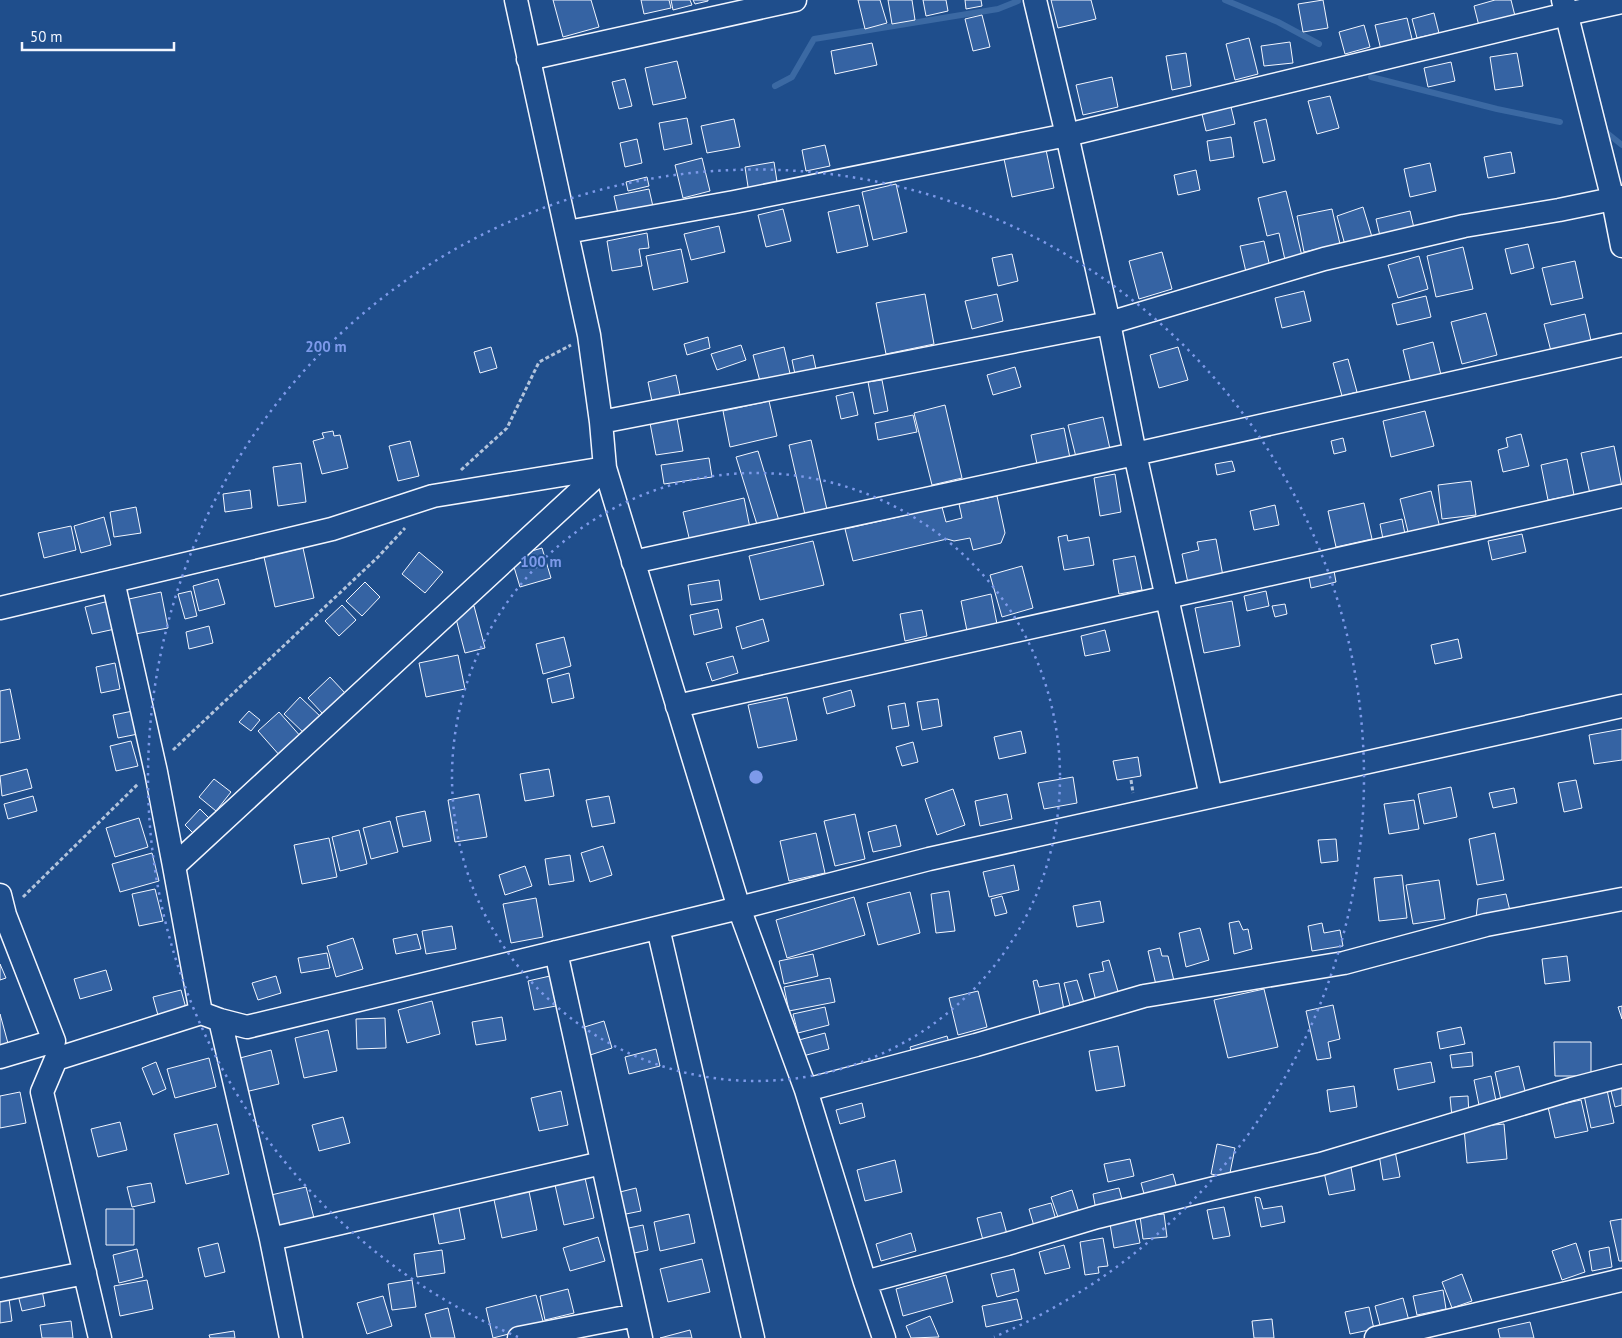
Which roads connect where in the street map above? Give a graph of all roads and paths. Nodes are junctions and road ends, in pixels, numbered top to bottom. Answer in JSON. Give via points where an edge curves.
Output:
{"nodes":[{"id":1,"x":516,"y":0,"type":"edge"},
{"id":2,"x":795,"y":0,"type":"edge"},
{"id":3,"x":1035,"y":0,"type":"edge"},
{"id":4,"x":1622,"y":2,"type":"edge"},
{"id":5,"x":1565,"y":7,"type":"edge"},
{"id":6,"x":528,"y":59,"type":"junction"},
{"id":7,"x":1067,"y":135,"type":"junction"},
{"id":8,"x":1617,"y":199,"type":"edge"},
{"id":9,"x":568,"y":232,"type":"junction"},
{"id":10,"x":1622,"y":246,"type":"edge"},
{"id":11,"x":1109,"y":323,"type":"junction"},
{"id":12,"x":589,"y":335,"type":"junction"},
{"id":13,"x":1622,"y":345,"type":"edge"},
{"id":14,"x":601,"y":422,"type":"junction"},
{"id":15,"x":1135,"y":454,"type":"junction"},
{"id":16,"x":606,"y":468,"type":"junction"},
{"id":17,"x":460,"y":471,"type":"dead end"},
{"id":18,"x":1622,"y":496,"type":"edge"},
{"id":19,"x":410,"y":522,"type":"dead end"},
{"id":20,"x":633,"y":562,"type":"junction"},
{"id":21,"x":114,"y":581,"type":"junction"},
{"id":22,"x":1167,"y":597,"type":"junction"},
{"id":23,"x":0,"y":608,"type":"edge"},
{"id":24,"x":677,"y":706,"type":"junction"},
{"id":25,"x":1622,"y":706,"type":"edge"},
{"id":26,"x":155,"y":767,"type":"junction"},
{"id":27,"x":1211,"y":796,"type":"junction"},
{"id":28,"x":174,"y":866,"type":"junction"},
{"id":29,"x":1622,"y":899,"type":"edge"},
{"id":30,"x":2,"y":905,"type":"edge"},
{"id":31,"x":739,"y":908,"type":"junction"},
{"id":32,"x":658,"y":928,"type":"junction"},
{"id":33,"x":556,"y":952,"type":"junction"},
{"id":34,"x":211,"y":1016,"type":"junction"},
{"id":35,"x":55,"y":1050,"type":"junction"},
{"id":36,"x":0,"y":1057,"type":"edge"},
{"id":37,"x":1622,"y":1076,"type":"edge"},
{"id":38,"x":806,"y":1090,"type":"junction"},
{"id":39,"x":602,"y":1163,"type":"junction"},
{"id":40,"x":271,"y":1239,"type":"junction"},
{"id":41,"x":85,"y":1272,"type":"junction"},
{"id":42,"x":1622,"y":1280,"type":"edge"},
{"id":43,"x":866,"y":1282,"type":"junction"},
{"id":44,"x":0,"y":1290,"type":"edge"},
{"id":45,"x":636,"y":1315,"type":"junction"},
{"id":46,"x":100,"y":1338,"type":"edge"},
{"id":47,"x":291,"y":1338,"type":"edge"},
{"id":48,"x":519,"y":1338,"type":"edge"},
{"id":49,"x":641,"y":1338,"type":"edge"},
{"id":50,"x":753,"y":1338,"type":"edge"},
{"id":51,"x":884,"y":1338,"type":"edge"},
{"id":52,"x":1376,"y":1338,"type":"edge"}],
"edges":[{"from":1,"to":6,"type":"street"},
{"from":2,"to":6,"type":"street"},
{"from":3,"to":7,"type":"street"},
{"from":4,"to":5,"type":"street"},
{"from":5,"to":7,"type":"street"},
{"from":5,"to":8,"type":"street"},
{"from":6,"to":9,"type":"street"},
{"from":7,"to":9,"type":"street"},
{"from":7,"to":11,"type":"street"},
{"from":8,"to":10,"type":"street"},
{"from":8,"to":11,"type":"street","via":[[1464,226],[1324,259]]},
{"from":9,"to":12,"type":"street"},
{"from":11,"to":14,"type":"street"},
{"from":11,"to":15,"type":"street"},
{"from":12,"to":14,"type":"street"},
{"from":12,"to":17,"type":"path","via":[[539,362],[507,428]]},
{"from":13,"to":15,"type":"street"},
{"from":14,"to":16,"type":"street"},
{"from":15,"to":20,"type":"street"},
{"from":15,"to":22,"type":"street"},
{"from":16,"to":20,"type":"street"},
{"from":16,"to":21,"type":"street","via":[[433,496],[332,529]]},
{"from":16,"to":28,"type":"street"},
{"from":18,"to":22,"type":"street"},
{"from":19,"to":26,"type":"path","via":[[380,556]]},
{"from":20,"to":24,"type":"street"},
{"from":21,"to":23,"type":"street"},
{"from":21,"to":26,"type":"street"},
{"from":22,"to":24,"type":"street"},
{"from":22,"to":27,"type":"street"},
{"from":24,"to":31,"type":"street"},
{"from":25,"to":27,"type":"street"},
{"from":26,"to":28,"type":"street"},
{"from":26,"to":30,"type":"path"},
{"from":27,"to":31,"type":"street","via":[[929,860]]},
{"from":28,"to":34,"type":"street"},
{"from":29,"to":38,"type":"street","via":[[1486,925],[1344,963],[1144,996]]},
{"from":30,"to":35,"type":"street"},
{"from":31,"to":32,"type":"street"},
{"from":31,"to":38,"type":"street"},
{"from":32,"to":33,"type":"street"},
{"from":32,"to":50,"type":"street"},
{"from":33,"to":34,"type":"street","via":[[248,1027]]},
{"from":33,"to":39,"type":"street"},
{"from":34,"to":35,"type":"street"},
{"from":34,"to":40,"type":"street"},
{"from":35,"to":36,"type":"street"},
{"from":35,"to":41,"type":"street","via":[[42,1092]]},
{"from":37,"to":43,"type":"street","via":[[1321,1164],[1097,1217]]},
{"from":38,"to":43,"type":"street"},
{"from":39,"to":40,"type":"street"},
{"from":39,"to":45,"type":"street"},
{"from":40,"to":47,"type":"street"},
{"from":41,"to":44,"type":"street"},
{"from":41,"to":46,"type":"street"},
{"from":42,"to":52,"type":"street"},
{"from":43,"to":51,"type":"street"},
{"from":45,"to":48,"type":"street"},
{"from":45,"to":49,"type":"street"}]}
